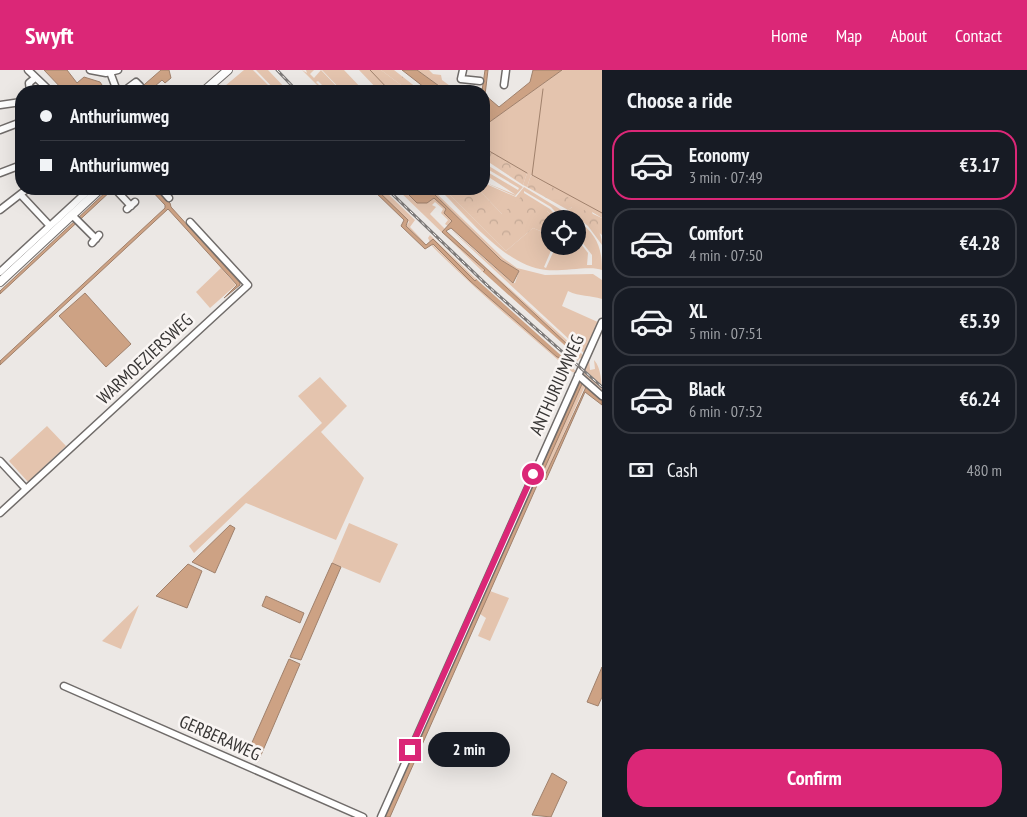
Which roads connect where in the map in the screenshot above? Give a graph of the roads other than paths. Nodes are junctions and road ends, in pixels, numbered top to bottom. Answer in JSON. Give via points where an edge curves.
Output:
{"nodes":[{"id":1,"x":28,"y":70,"type":"edge"},
{"id":2,"x":90,"y":70,"type":"edge"},
{"id":3,"x":118,"y":70,"type":"edge"},
{"id":4,"x":223,"y":70,"type":"edge"},
{"id":5,"x":228,"y":70,"type":"edge"},
{"id":6,"x":463,"y":70,"type":"edge"},
{"id":7,"x":506,"y":70,"type":"edge"},
{"id":8,"x":110,"y":72,"type":"junction"},
{"id":9,"x":35,"y":78,"type":"junction"},
{"id":10,"x":480,"y":81,"type":"dead end"},
{"id":11,"x":29,"y":85,"type":"edge"},
{"id":12,"x":43,"y":85,"type":"edge"},
{"id":13,"x":115,"y":85,"type":"edge"},
{"id":14,"x":210,"y":85,"type":"edge"},
{"id":15,"x":211,"y":85,"type":"edge"},
{"id":16,"x":504,"y":85,"type":"dead end"},
{"id":17,"x":15,"y":103,"type":"edge"},
{"id":18,"x":0,"y":105,"type":"edge"},
{"id":19,"x":15,"y":124,"type":"edge"},
{"id":20,"x":0,"y":130,"type":"edge"},
{"id":21,"x":15,"y":167,"type":"edge"},
{"id":22,"x":0,"y":173,"type":"edge"},
{"id":23,"x":21,"y":195,"type":"joint"},
{"id":24,"x":84,"y":195,"type":"edge"},
{"id":25,"x":95,"y":195,"type":"edge"},
{"id":26,"x":121,"y":195,"type":"edge"},
{"id":27,"x":166,"y":195,"type":"edge"},
{"id":28,"x":169,"y":198,"type":"dead end"},
{"id":29,"x":131,"y":206,"type":"dead end"},
{"id":30,"x":0,"y":210,"type":"edge"},
{"id":31,"x":76,"y":218,"type":"junction"},
{"id":32,"x":190,"y":222,"type":"dead end"},
{"id":33,"x":50,"y":226,"type":"junction"},
{"id":34,"x":96,"y":239,"type":"dead end"},
{"id":35,"x":0,"y":272,"type":"edge"},
{"id":36,"x":0,"y":282,"type":"edge"},
{"id":37,"x":602,"y":322,"type":"edge"},
{"id":38,"x":578,"y":375,"type":"junction"},
{"id":39,"x":602,"y":396,"type":"edge"},
{"id":40,"x":0,"y":461,"type":"edge"},
{"id":41,"x":26,"y":489,"type":"junction"},
{"id":42,"x":0,"y":513,"type":"edge"},
{"id":43,"x":64,"y":686,"type":"dead end"},
{"id":44,"x":363,"y":817,"type":"edge"},
{"id":45,"x":381,"y":817,"type":"edge"}],
"edges":[{"from":1,"to":9,"type":"street"},
{"from":2,"to":8,"type":"street"},
{"from":3,"to":8,"type":"street"},
{"from":4,"to":14,"type":"main road"},
{"from":5,"to":15,"type":"main road"},
{"from":6,"to":10,"type":"street","via":[[461,79]]},
{"from":7,"to":16,"type":"street"},
{"from":8,"to":13,"type":"street"},
{"from":9,"to":11,"type":"street"},
{"from":9,"to":12,"type":"street"},
{"from":17,"to":18,"type":"street"},
{"from":19,"to":20,"type":"street"},
{"from":21,"to":22,"type":"street"},
{"from":23,"to":30,"type":"street"},
{"from":23,"to":33,"type":"street"},
{"from":24,"to":33,"type":"street"},
{"from":25,"to":31,"type":"main road"},
{"from":26,"to":29,"type":"street"},
{"from":27,"to":28,"type":"street"},
{"from":31,"to":34,"type":"street"},
{"from":31,"to":36,"type":"main road"},
{"from":32,"to":41,"type":"street","name":"WARMOEZIERSWEG","via":[[248,285]]},
{"from":33,"to":35,"type":"street"},
{"from":37,"to":38,"type":"street","name":"ANTHURIUMWEG"},
{"from":38,"to":39,"type":"street"},
{"from":38,"to":45,"type":"street","name":"ANTHURIUMWEG"},
{"from":40,"to":41,"type":"street"},
{"from":41,"to":42,"type":"street","name":"WARMOEZIERSWEG"},
{"from":43,"to":44,"type":"street","name":"GERBERAWEG"}]}
